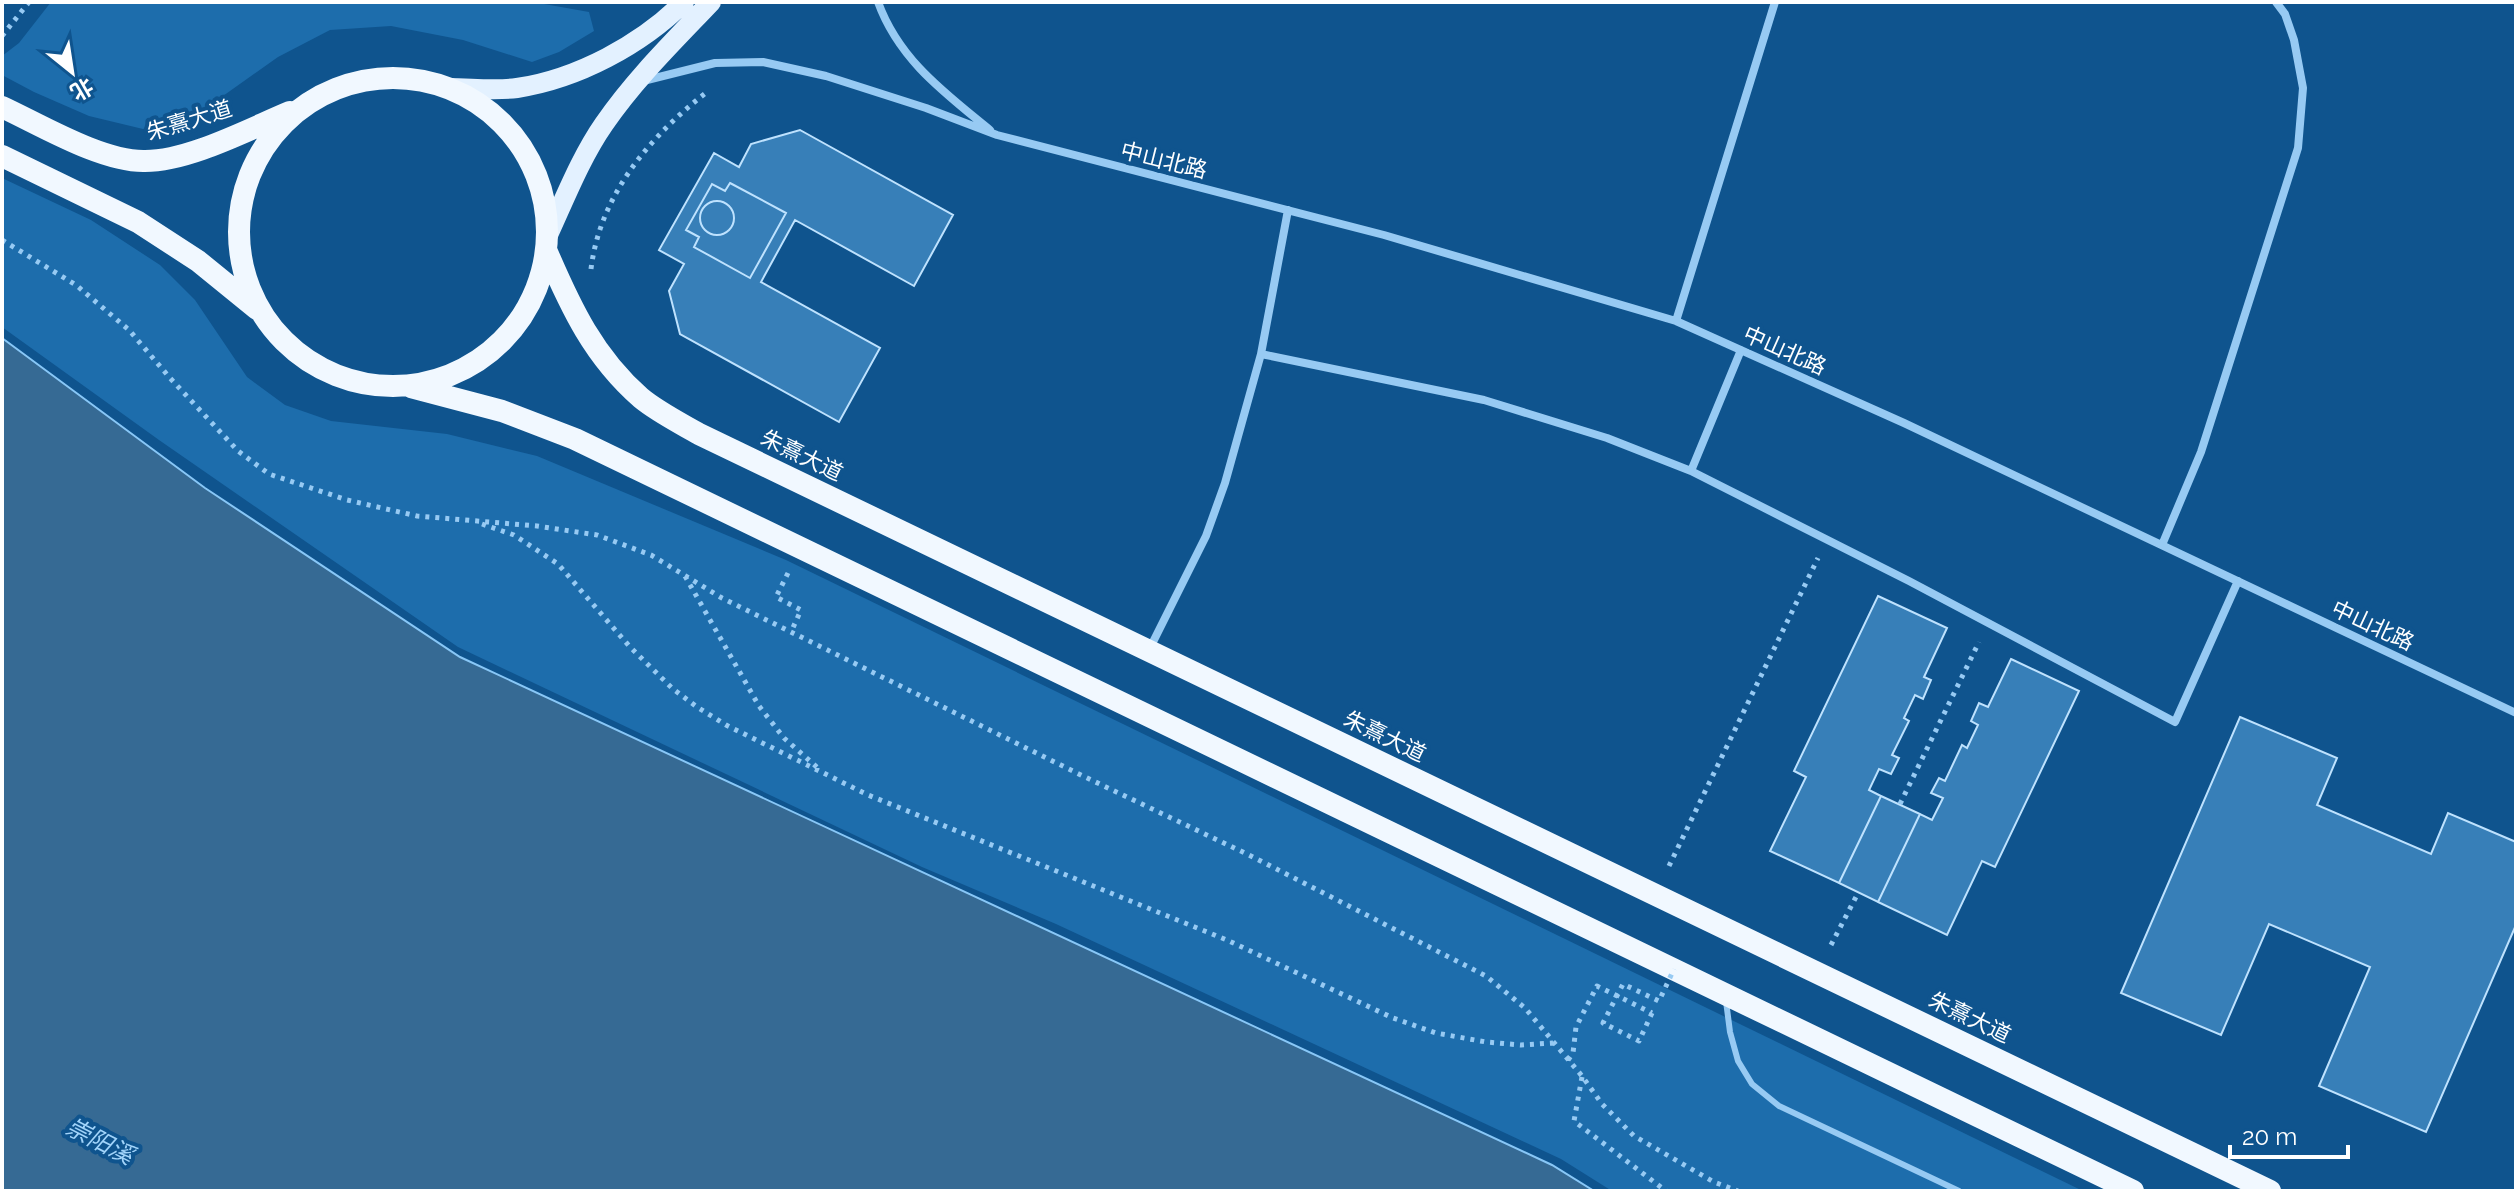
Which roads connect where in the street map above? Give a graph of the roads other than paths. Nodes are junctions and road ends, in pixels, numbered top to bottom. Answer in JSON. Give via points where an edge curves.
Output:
{"nodes":[{"id":1,"x":684,"y":2,"type":"edge"},
{"id":2,"x":711,"y":2,"type":"edge"},
{"id":3,"x":878,"y":2,"type":"edge"},
{"id":4,"x":1775,"y":2,"type":"edge"},
{"id":5,"x":2276,"y":2,"type":"edge"},
{"id":6,"x":634,"y":83,"type":"junction"},
{"id":7,"x":449,"y":88,"type":"junction"},
{"id":8,"x":2,"y":107,"type":"edge"},
{"id":9,"x":302,"y":107,"type":"junction"},
{"id":10,"x":997,"y":135,"type":"junction"},
{"id":11,"x":2,"y":156,"type":"edge"},
{"id":12,"x":1288,"y":210,"type":"junction"},
{"id":13,"x":548,"y":243,"type":"junction"},
{"id":14,"x":257,"y":309,"type":"junction"},
{"id":15,"x":1676,"y":321,"type":"junction"},
{"id":16,"x":1741,"y":350,"type":"junction"},
{"id":17,"x":1261,"y":354,"type":"junction"},
{"id":18,"x":411,"y":387,"type":"junction"},
{"id":19,"x":1691,"y":471,"type":"junction"},
{"id":20,"x":2162,"y":545,"type":"junction"},
{"id":21,"x":2238,"y":581,"type":"junction"},
{"id":22,"x":1148,"y":651,"type":"junction"},
{"id":23,"x":2516,"y":713,"type":"edge"},
{"id":24,"x":1725,"y":994,"type":"junction"},
{"id":25,"x":1959,"y":1191,"type":"edge"},
{"id":26,"x":2133,"y":1191,"type":"edge"},
{"id":27,"x":2270,"y":1191,"type":"edge"}],
"edges":[{"from":1,"to":7,"type":"main road","via":[[663,23],[585,70],[516,88]]},
{"from":2,"to":6,"type":"main road"},
{"from":3,"to":10,"type":"street","via":[[886,25],[927,79]]},
{"from":4,"to":15,"type":"street"},
{"from":5,"to":20,"type":"street","via":[[2294,40],[2303,88],[2298,148],[2201,452]]},
{"from":6,"to":10,"type":"street","name":"中山北路","via":[[715,63],[763,62],[826,76]]},
{"from":6,"to":13,"type":"main road","via":[[570,186]]},
{"from":7,"to":9,"type":"highway","via":[[411,79],[374,79],[336,89]]},
{"from":7,"to":13,"type":"highway","via":[[483,106],[511,131],[531,162],[545,198]]},
{"from":8,"to":9,"type":"highway","name":"朱熹大道","via":[[103,154],[144,161],[191,151]]},
{"from":9,"to":14,"type":"highway","via":[[269,138],[247,178],[238,222],[241,267]]},
{"from":10,"to":12,"type":"street","name":"中山北路"},
{"from":11,"to":14,"type":"highway","via":[[138,222]]},
{"from":12,"to":15,"type":"street","name":"中山北路"},
{"from":12,"to":17,"type":"street"},
{"from":13,"to":18,"type":"highway","via":[[533,300],[502,342],[461,372]]},
{"from":13,"to":22,"type":"highway","name":"朱熹大道","via":[[574,313],[607,364],[643,400],[699,434]]},
{"from":14,"to":18,"type":"highway","via":[[285,345],[322,371],[366,385]]},
{"from":15,"to":16,"type":"street","name":"中山北路"},
{"from":16,"to":19,"type":"street"},
{"from":16,"to":20,"type":"street","name":"中山北路"},
{"from":17,"to":19,"type":"street","via":[[1484,400]]},
{"from":17,"to":22,"type":"street","via":[[1206,536]]},
{"from":18,"to":24,"type":"highway","via":[[502,411],[575,439]]},
{"from":19,"to":21,"type":"street","via":[[2175,722]]},
{"from":20,"to":21,"type":"street","name":"中山北路"},
{"from":21,"to":23,"type":"street","name":"中山北路"},
{"from":22,"to":27,"type":"highway","name":"朱熹大道"},
{"from":24,"to":25,"type":"lane","via":[[1738,1061],[1752,1084],[1779,1106]]},
{"from":24,"to":26,"type":"highway"}]}
